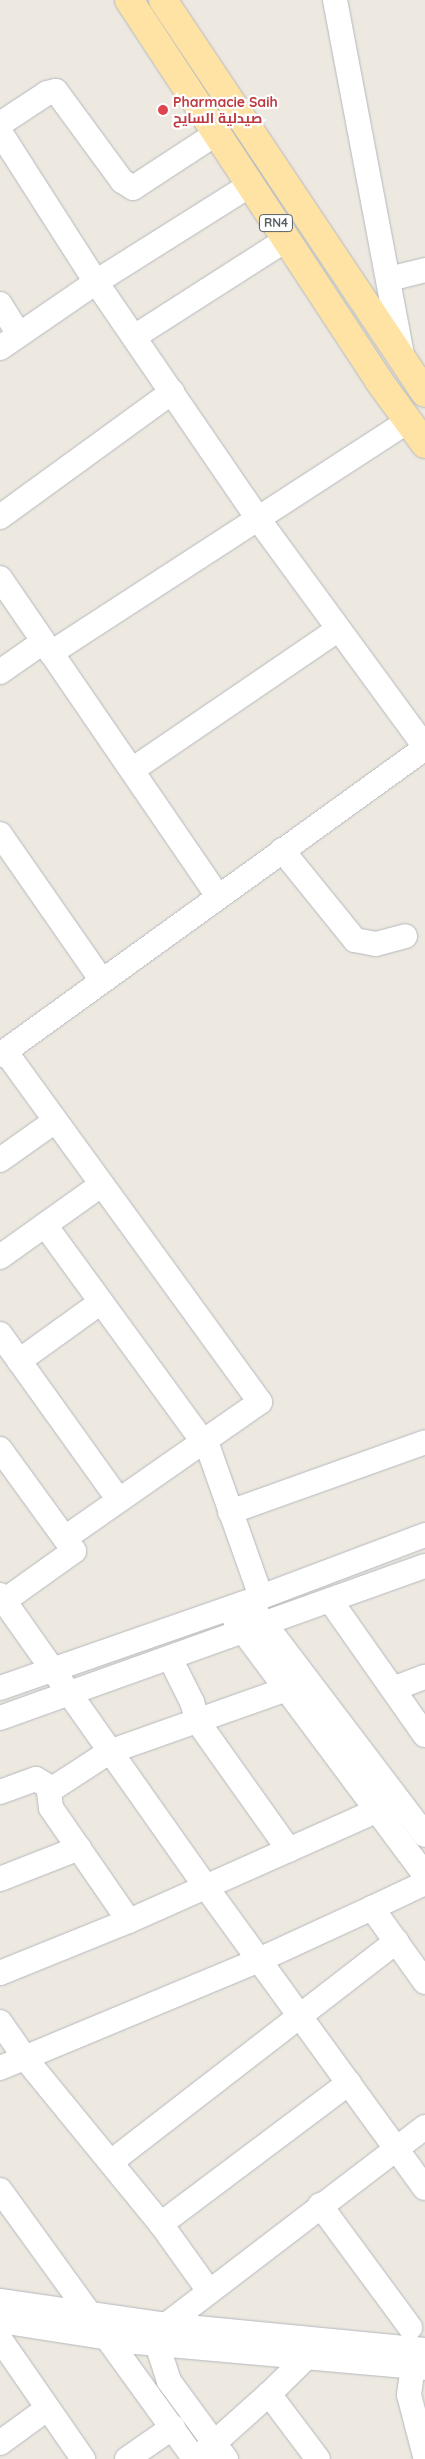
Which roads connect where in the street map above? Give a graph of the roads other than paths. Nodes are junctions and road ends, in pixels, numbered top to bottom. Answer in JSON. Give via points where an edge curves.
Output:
{"nodes":[{"id":1,"x":129,"y":0,"type":"edge"},
{"id":2,"x":163,"y":0,"type":"edge"},
{"id":3,"x":335,"y":0,"type":"edge"},
{"id":4,"x":0,"y":124,"type":"edge"},
{"id":5,"x":0,"y":132,"type":"edge"},
{"id":6,"x":217,"y":133,"type":"junction"},
{"id":7,"x":250,"y":185,"type":"junction"},
{"id":8,"x":286,"y":239,"type":"junction"},
{"id":9,"x":425,"y":270,"type":"edge"},
{"id":10,"x":389,"y":279,"type":"junction"},
{"id":11,"x":96,"y":282,"type":"junction"},
{"id":12,"x":0,"y":304,"type":"edge"},
{"id":13,"x":19,"y":335,"type":"junction"},
{"id":14,"x":134,"y":337,"type":"junction"},
{"id":15,"x":0,"y":348,"type":"edge"},
{"id":16,"x":404,"y":363,"type":"junction"},
{"id":17,"x":172,"y":392,"type":"junction"},
{"id":18,"x":425,"y":393,"type":"edge"},
{"id":19,"x":408,"y":421,"type":"junction"},
{"id":20,"x":425,"y":444,"type":"edge"},
{"id":21,"x":0,"y":517,"type":"edge"},
{"id":22,"x":259,"y":520,"type":"junction"},
{"id":23,"x":0,"y":578,"type":"edge"},
{"id":24,"x":337,"y":630,"type":"junction"},
{"id":25,"x":47,"y":647,"type":"junction"},
{"id":26,"x":0,"y":672,"type":"edge"},
{"id":27,"x":425,"y":748,"type":"edge"},
{"id":28,"x":132,"y":770,"type":"junction"},
{"id":29,"x":0,"y":834,"type":"edge"},
{"id":30,"x":282,"y":850,"type":"junction"},
{"id":31,"x":217,"y":895,"type":"junction"},
{"id":32,"x":406,"y":936,"type":"dead end"},
{"id":33,"x":102,"y":981,"type":"junction"},
{"id":34,"x":2,"y":1053,"type":"edge"},
{"id":35,"x":55,"y":1121,"type":"junction"},
{"id":36,"x":0,"y":1160,"type":"edge"},
{"id":37,"x":101,"y":1185,"type":"junction"},
{"id":38,"x":45,"y":1225,"type":"junction"},
{"id":39,"x":0,"y":1257,"type":"edge"},
{"id":40,"x":101,"y":1302,"type":"junction"},
{"id":41,"x":0,"y":1334,"type":"edge"},
{"id":42,"x":19,"y":1361,"type":"junction"},
{"id":43,"x":203,"y":1441,"type":"junction"},
{"id":44,"x":425,"y":1442,"type":"edge"},
{"id":45,"x":0,"y":1449,"type":"edge"},
{"id":46,"x":119,"y":1500,"type":"junction"},
{"id":47,"x":230,"y":1512,"type":"junction"},
{"id":48,"x":425,"y":1535,"type":"edge"},
{"id":49,"x":65,"y":1538,"type":"junction"},
{"id":50,"x":425,"y":1566,"type":"edge"},
{"id":51,"x":2,"y":1598,"type":"edge"},
{"id":52,"x":330,"y":1600,"type":"junction"},
{"id":53,"x":245,"y":1602,"type":"junction"},
{"id":54,"x":254,"y":1627,"type":"junction"},
{"id":55,"x":170,"y":1658,"type":"junction"},
{"id":56,"x":52,"y":1669,"type":"junction"},
{"id":57,"x":425,"y":1677,"type":"edge"},
{"id":58,"x":0,"y":1688,"type":"edge"},
{"id":59,"x":287,"y":1689,"type":"junction"},
{"id":60,"x":393,"y":1689,"type":"junction"},
{"id":61,"x":69,"y":1695,"type":"junction"},
{"id":62,"x":0,"y":1718,"type":"edge"},
{"id":63,"x":198,"y":1722,"type":"junction"},
{"id":64,"x":425,"y":1735,"type":"edge"},
{"id":65,"x":109,"y":1752,"type":"junction"},
{"id":66,"x":51,"y":1788,"type":"junction"},
{"id":67,"x":0,"y":1792,"type":"edge"},
{"id":68,"x":378,"y":1810,"type":"junction"},
{"id":69,"x":425,"y":1834,"type":"edge"},
{"id":70,"x":79,"y":1848,"type":"junction"},
{"id":71,"x":288,"y":1850,"type":"junction"},
{"id":72,"x":425,"y":1874,"type":"edge"},
{"id":73,"x":0,"y":1879,"type":"edge"},
{"id":74,"x":425,"y":1883,"type":"edge"},
{"id":75,"x":206,"y":1887,"type":"junction"},
{"id":76,"x":372,"y":1908,"type":"junction"},
{"id":77,"x":129,"y":1921,"type":"junction"},
{"id":78,"x":397,"y":1941,"type":"junction"},
{"id":79,"x":259,"y":1960,"type":"junction"},
{"id":80,"x":0,"y":1973,"type":"edge"},
{"id":81,"x":425,"y":1982,"type":"edge"},
{"id":82,"x":301,"y":2016,"type":"junction"},
{"id":83,"x":0,"y":2022,"type":"edge"},
{"id":84,"x":25,"y":2058,"type":"junction"},
{"id":85,"x":0,"y":2068,"type":"edge"},
{"id":86,"x":348,"y":2083,"type":"junction"},
{"id":87,"x":425,"y":2127,"type":"edge"},
{"id":88,"x":396,"y":2147,"type":"junction"},
{"id":89,"x":111,"y":2162,"type":"junction"},
{"id":90,"x":425,"y":2188,"type":"edge"},
{"id":91,"x":0,"y":2190,"type":"edge"},
{"id":92,"x":320,"y":2205,"type":"junction"},
{"id":93,"x":161,"y":2224,"type":"junction"},
{"id":94,"x":209,"y":2291,"type":"junction"},
{"id":95,"x":0,"y":2301,"type":"edge"},
{"id":96,"x":89,"y":2315,"type":"junction"},
{"id":97,"x":417,"y":2320,"type":"edge"},
{"id":98,"x":0,"y":2321,"type":"edge"},
{"id":99,"x":161,"y":2334,"type":"junction"},
{"id":100,"x":106,"y":2338,"type":"junction"},
{"id":101,"x":0,"y":2339,"type":"edge"},
{"id":102,"x":388,"y":2345,"type":"junction"},
{"id":103,"x":316,"y":2348,"type":"junction"},
{"id":104,"x":421,"y":2361,"type":"edge"},
{"id":105,"x":270,"y":2394,"type":"junction"},
{"id":106,"x":48,"y":2408,"type":"junction"},
{"id":107,"x":173,"y":2427,"type":"junction"},
{"id":108,"x":0,"y":2443,"type":"edge"},
{"id":109,"x":220,"y":2452,"type":"edge"},
{"id":110,"x":425,"y":2456,"type":"edge"},
{"id":111,"x":83,"y":2459,"type":"edge"},
{"id":112,"x":127,"y":2459,"type":"edge"},
{"id":113,"x":195,"y":2459,"type":"edge"},
{"id":114,"x":318,"y":2459,"type":"edge"}],
"edges":[{"from":1,"to":6,"type":"main road","number":"RN4"},
{"from":2,"to":16,"type":"main road","number":"RN4"},
{"from":3,"to":10,"type":"street"},
{"from":4,"to":6,"type":"street","via":[[47,93],[56,91],[122,181],[133,188]]},
{"from":5,"to":11,"type":"street"},
{"from":6,"to":7,"type":"main road","number":"RN4"},
{"from":7,"to":8,"type":"main road","number":"RN4"},
{"from":7,"to":11,"type":"street"},
{"from":8,"to":14,"type":"street"},
{"from":8,"to":19,"type":"main road","number":"RN4"},
{"from":9,"to":10,"type":"street"},
{"from":10,"to":16,"type":"street"},
{"from":11,"to":13,"type":"street"},
{"from":11,"to":14,"type":"street"},
{"from":12,"to":13,"type":"street"},
{"from":13,"to":15,"type":"street"},
{"from":14,"to":17,"type":"street"},
{"from":16,"to":18,"type":"main road","number":"RN4"},
{"from":17,"to":21,"type":"street"},
{"from":17,"to":22,"type":"street"},
{"from":19,"to":20,"type":"main road","number":"RN4"},
{"from":19,"to":22,"type":"street"},
{"from":22,"to":24,"type":"street"},
{"from":22,"to":25,"type":"street"},
{"from":23,"to":25,"type":"street"},
{"from":24,"to":27,"type":"street"},
{"from":24,"to":28,"type":"street"},
{"from":25,"to":26,"type":"street"},
{"from":25,"to":28,"type":"street"},
{"from":27,"to":30,"type":"street"},
{"from":28,"to":31,"type":"street"},
{"from":29,"to":33,"type":"street"},
{"from":30,"to":31,"type":"street"},
{"from":30,"to":32,"type":"street","via":[[356,940],[376,944]]},
{"from":31,"to":33,"type":"street"},
{"from":33,"to":34,"type":"street"},
{"from":34,"to":35,"type":"street"},
{"from":35,"to":36,"type":"street"},
{"from":35,"to":37,"type":"street"},
{"from":37,"to":38,"type":"street"},
{"from":37,"to":43,"type":"street","via":[[260,1402]]},
{"from":38,"to":39,"type":"street"},
{"from":38,"to":40,"type":"street"},
{"from":40,"to":42,"type":"street"},
{"from":40,"to":43,"type":"street"},
{"from":41,"to":42,"type":"street"},
{"from":42,"to":46,"type":"street"},
{"from":43,"to":46,"type":"street"},
{"from":43,"to":47,"type":"street"},
{"from":44,"to":47,"type":"street"},
{"from":45,"to":49,"type":"street"},
{"from":46,"to":49,"type":"street"},
{"from":47,"to":53,"type":"street"},
{"from":48,"to":53,"type":"street"},
{"from":49,"to":51,"type":"street","via":[[74,1550]]},
{"from":50,"to":52,"type":"street"},
{"from":51,"to":56,"type":"street"},
{"from":52,"to":54,"type":"street"},
{"from":52,"to":60,"type":"street"},
{"from":53,"to":54,"type":"street"},
{"from":53,"to":56,"type":"street"},
{"from":54,"to":55,"type":"street"},
{"from":54,"to":59,"type":"street"},
{"from":54,"to":69,"type":"street"},
{"from":55,"to":61,"type":"street"},
{"from":55,"to":63,"type":"street","via":[[192,1702]]},
{"from":56,"to":58,"type":"street"},
{"from":56,"to":61,"type":"street"},
{"from":57,"to":60,"type":"street"},
{"from":59,"to":63,"type":"street"},
{"from":59,"to":68,"type":"street"},
{"from":60,"to":64,"type":"street"},
{"from":61,"to":62,"type":"street"},
{"from":61,"to":65,"type":"street"},
{"from":63,"to":65,"type":"street"},
{"from":63,"to":71,"type":"street"},
{"from":65,"to":66,"type":"street"},
{"from":65,"to":75,"type":"street"},
{"from":66,"to":67,"type":"street","via":[[36,1779]]},
{"from":66,"to":70,"type":"street","via":[[48,1803]]},
{"from":68,"to":71,"type":"street"},
{"from":68,"to":72,"type":"street"},
{"from":70,"to":73,"type":"street"},
{"from":70,"to":77,"type":"street"},
{"from":71,"to":75,"type":"street"},
{"from":74,"to":76,"type":"street"},
{"from":75,"to":77,"type":"street"},
{"from":75,"to":79,"type":"street"},
{"from":76,"to":78,"type":"street"},
{"from":76,"to":79,"type":"street"},
{"from":77,"to":80,"type":"street"},
{"from":78,"to":81,"type":"street"},
{"from":78,"to":82,"type":"street"},
{"from":79,"to":82,"type":"street"},
{"from":79,"to":84,"type":"street"},
{"from":82,"to":86,"type":"street"},
{"from":82,"to":89,"type":"street"},
{"from":83,"to":84,"type":"street"},
{"from":84,"to":85,"type":"street"},
{"from":84,"to":89,"type":"street"},
{"from":86,"to":88,"type":"street"},
{"from":86,"to":93,"type":"street"},
{"from":87,"to":88,"type":"street"},
{"from":88,"to":90,"type":"street"},
{"from":88,"to":92,"type":"street"},
{"from":89,"to":93,"type":"street"},
{"from":91,"to":96,"type":"street"},
{"from":92,"to":94,"type":"street"},
{"from":92,"to":97,"type":"street"},
{"from":93,"to":94,"type":"street"},
{"from":94,"to":99,"type":"street"},
{"from":95,"to":96,"type":"street"},
{"from":96,"to":99,"type":"street"},
{"from":96,"to":100,"type":"street"},
{"from":97,"to":102,"type":"street"},
{"from":98,"to":100,"type":"street"},
{"from":99,"to":100,"type":"street"},
{"from":99,"to":103,"type":"street"},
{"from":99,"to":109,"type":"street","via":[[169,2381]]},
{"from":100,"to":107,"type":"street"},
{"from":101,"to":106,"type":"street"},
{"from":102,"to":103,"type":"street"},
{"from":102,"to":104,"type":"street"},
{"from":103,"to":104,"type":"street"},
{"from":103,"to":105,"type":"street"},
{"from":104,"to":110,"type":"street","via":[[409,2395]]},
{"from":105,"to":109,"type":"street"},
{"from":105,"to":114,"type":"street"},
{"from":106,"to":108,"type":"street"},
{"from":106,"to":111,"type":"street"},
{"from":107,"to":112,"type":"street"},
{"from":107,"to":113,"type":"street"},
{"from":109,"to":113,"type":"street"}]}
